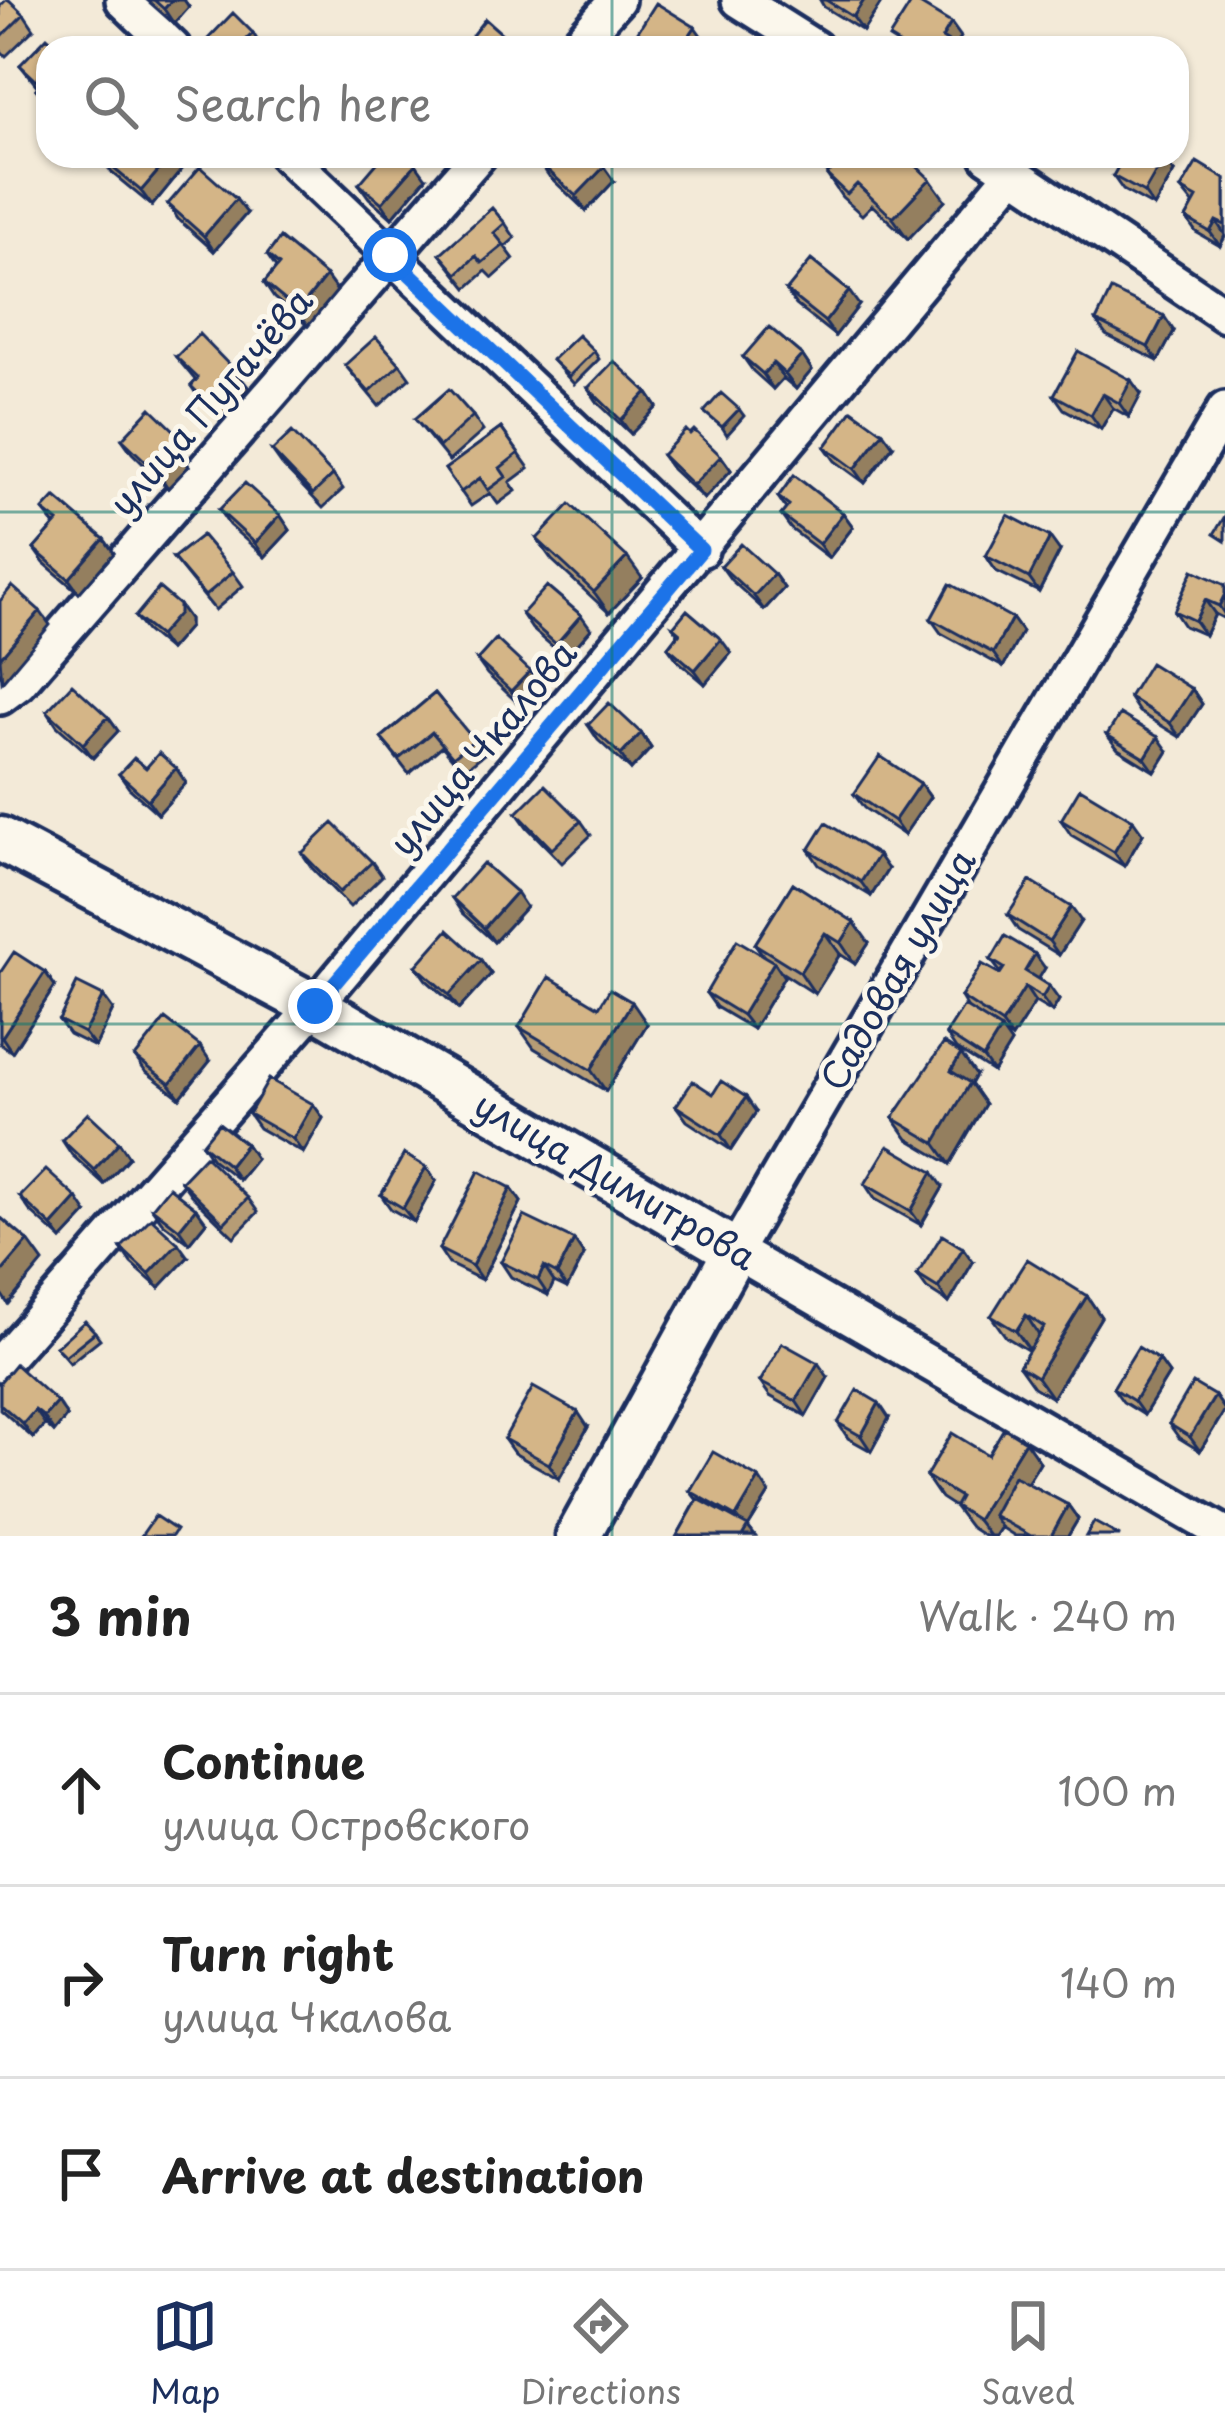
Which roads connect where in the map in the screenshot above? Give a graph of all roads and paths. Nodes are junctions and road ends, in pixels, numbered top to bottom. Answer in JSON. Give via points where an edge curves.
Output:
{"nodes":[{"id":1,"x":123,"y":0,"type":"edge"},
{"id":2,"x":617,"y":0,"type":"edge"},
{"id":3,"x":739,"y":0,"type":"edge"},
{"id":4,"x":160,"y":36,"type":"edge"},
{"id":5,"x":585,"y":36,"type":"edge"},
{"id":6,"x":796,"y":36,"type":"edge"},
{"id":7,"x":299,"y":168,"type":"edge"},
{"id":8,"x":467,"y":168,"type":"edge"},
{"id":9,"x":998,"y":168,"type":"edge"},
{"id":10,"x":1007,"y":168,"type":"edge"},
{"id":11,"x":390,"y":255,"type":"junction"},
{"id":12,"x":1225,"y":316,"type":"edge"},
{"id":13,"x":1225,"y":409,"type":"edge"},
{"id":14,"x":701,"y":550,"type":"junction"},
{"id":15,"x":0,"y":697,"type":"edge"},
{"id":16,"x":0,"y":839,"type":"edge"},
{"id":17,"x":315,"y":1006,"type":"junction"},
{"id":18,"x":735,"y":1251,"type":"junction"},
{"id":19,"x":0,"y":1364,"type":"edge"},
{"id":20,"x":1225,"y":1534,"type":"edge"},
{"id":21,"x":578,"y":1536,"type":"edge"}],
"edges":[{"from":1,"to":4,"type":"street"},
{"from":2,"to":5,"type":"street"},
{"from":3,"to":6,"type":"street"},
{"from":7,"to":11,"type":"street"},
{"from":8,"to":11,"type":"street","name":"улица Пугачёва"},
{"from":9,"to":14,"type":"street","name":"улица Чкалова"},
{"from":10,"to":12,"type":"street"},
{"from":11,"to":14,"type":"street"},
{"from":11,"to":15,"type":"street","name":"улица Пугачёва"},
{"from":13,"to":18,"type":"street","name":"Садовая улица"},
{"from":14,"to":17,"type":"street","name":"улица Чкалова"},
{"from":16,"to":17,"type":"street","name":"улица Димитрова"},
{"from":17,"to":18,"type":"street","name":"улица Димитрова"},
{"from":17,"to":19,"type":"street","name":"улица Чкалова"},
{"from":18,"to":20,"type":"street","name":"улица Димитрова"},
{"from":18,"to":21,"type":"street","name":"Садовая улица"}]}
